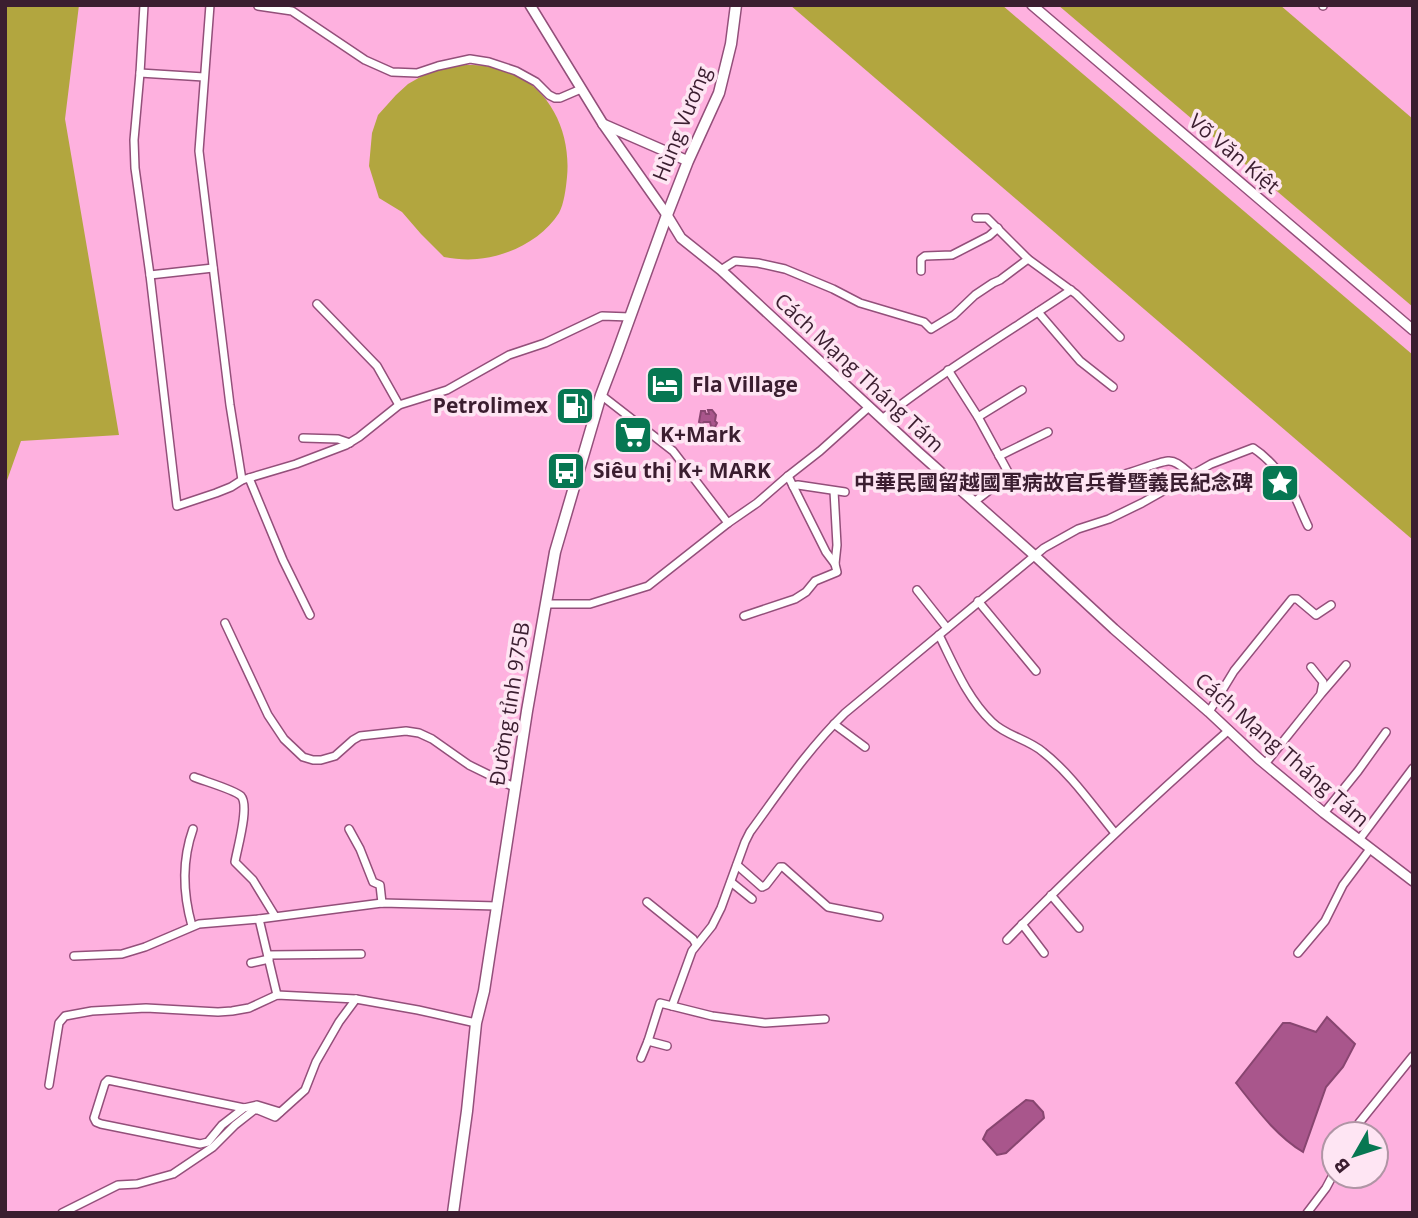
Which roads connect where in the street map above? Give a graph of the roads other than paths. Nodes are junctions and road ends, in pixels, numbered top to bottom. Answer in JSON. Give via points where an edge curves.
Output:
{"nodes":[{"id":1,"x":144,"y":5,"type":"edge"},
{"id":2,"x":210,"y":5,"type":"edge"},
{"id":3,"x":530,"y":5,"type":"edge"},
{"id":4,"x":736,"y":5,"type":"edge"},
{"id":5,"x":1032,"y":5,"type":"edge"},
{"id":6,"x":258,"y":6,"type":"edge"},
{"id":7,"x":140,"y":73,"type":"junction"},
{"id":8,"x":204,"y":76,"type":"junction"},
{"id":9,"x":581,"y":89,"type":"junction"},
{"id":10,"x":603,"y":124,"type":"junction"},
{"id":11,"x":688,"y":161,"type":"junction"},
{"id":12,"x":667,"y":215,"type":"junction"},
{"id":13,"x":976,"y":218,"type":"dead end"},
{"id":14,"x":998,"y":228,"type":"junction"},
{"id":15,"x":1028,"y":259,"type":"junction"},
{"id":16,"x":213,"y":268,"type":"junction"},
{"id":17,"x":722,"y":270,"type":"junction"},
{"id":18,"x":921,"y":271,"type":"dead end"},
{"id":19,"x":150,"y":275,"type":"junction"},
{"id":20,"x":1070,"y":290,"type":"junction"},
{"id":21,"x":317,"y":304,"type":"dead end"},
{"id":22,"x":1038,"y":312,"type":"junction"},
{"id":23,"x":630,"y":317,"type":"junction"},
{"id":24,"x":1413,"y":330,"type":"edge"},
{"id":25,"x":1119,"y":337,"type":"dead end"},
{"id":26,"x":948,"y":370,"type":"junction"},
{"id":27,"x":1112,"y":387,"type":"dead end"},
{"id":28,"x":1022,"y":390,"type":"dead end"},
{"id":29,"x":600,"y":395,"type":"junction"},
{"id":30,"x":399,"y":405,"type":"junction"},
{"id":31,"x":869,"y":407,"type":"junction"},
{"id":32,"x":978,"y":417,"type":"junction"},
{"id":33,"x":882,"y":419,"type":"junction"},
{"id":34,"x":1048,"y":432,"type":"dead end"},
{"id":35,"x":303,"y":438,"type":"dead end"},
{"id":36,"x":350,"y":443,"type":"junction"},
{"id":37,"x":999,"y":456,"type":"junction"},
{"id":38,"x":1191,"y":474,"type":"junction"},
{"id":39,"x":788,"y":476,"type":"junction"},
{"id":40,"x":245,"y":479,"type":"junction"},
{"id":41,"x":1014,"y":483,"type":"junction"},
{"id":42,"x":793,"y":486,"type":"junction"},
{"id":43,"x":834,"y":491,"type":"junction"},
{"id":44,"x":845,"y":492,"type":"dead end"},
{"id":45,"x":974,"y":502,"type":"junction"},
{"id":46,"x":728,"y":523,"type":"junction"},
{"id":47,"x":1308,"y":526,"type":"dead end"},
{"id":48,"x":1034,"y":555,"type":"junction"},
{"id":49,"x":835,"y":564,"type":"junction"},
{"id":50,"x":917,"y":590,"type":"dead end"},
{"id":51,"x":978,"y":601,"type":"junction"},
{"id":52,"x":546,"y":604,"type":"junction"},
{"id":53,"x":1331,"y":605,"type":"dead end"},
{"id":54,"x":310,"y":615,"type":"dead end"},
{"id":55,"x":744,"y":615,"type":"dead end"},
{"id":56,"x":225,"y":623,"type":"dead end"},
{"id":57,"x":947,"y":628,"type":"junction"},
{"id":58,"x":939,"y":635,"type":"junction"},
{"id":59,"x":1346,"y":665,"type":"dead end"},
{"id":60,"x":1311,"y":667,"type":"dead end"},
{"id":61,"x":1036,"y":671,"type":"dead end"},
{"id":62,"x":1321,"y":694,"type":"junction"},
{"id":63,"x":1209,"y":712,"type":"junction"},
{"id":64,"x":834,"y":723,"type":"junction"},
{"id":65,"x":1229,"y":730,"type":"junction"},
{"id":66,"x":1386,"y":732,"type":"dead end"},
{"id":67,"x":865,"y":747,"type":"dead end"},
{"id":68,"x":1265,"y":764,"type":"junction"},
{"id":69,"x":1413,"y":768,"type":"edge"},
{"id":70,"x":194,"y":777,"type":"dead end"},
{"id":71,"x":516,"y":788,"type":"junction"},
{"id":72,"x":1324,"y":813,"type":"junction"},
{"id":73,"x":193,"y":829,"type":"dead end"},
{"id":74,"x":349,"y":829,"type":"dead end"},
{"id":75,"x":1115,"y":833,"type":"junction"},
{"id":76,"x":1359,"y":840,"type":"junction"},
{"id":77,"x":1370,"y":849,"type":"junction"},
{"id":78,"x":737,"y":865,"type":"junction"},
{"id":79,"x":1413,"y":881,"type":"edge"},
{"id":80,"x":731,"y":882,"type":"junction"},
{"id":81,"x":1051,"y":895,"type":"junction"},
{"id":82,"x":752,"y":899,"type":"dead end"},
{"id":83,"x":647,"y":902,"type":"dead end"},
{"id":84,"x":382,"y":903,"type":"junction"},
{"id":85,"x":497,"y":906,"type":"junction"},
{"id":86,"x":275,"y":916,"type":"junction"},
{"id":87,"x":879,"y":917,"type":"dead end"},
{"id":88,"x":260,"y":919,"type":"junction"},
{"id":89,"x":1022,"y":924,"type":"junction"},
{"id":90,"x":192,"y":926,"type":"junction"},
{"id":91,"x":1079,"y":928,"type":"dead end"},
{"id":92,"x":1007,"y":940,"type":"dead end"},
{"id":93,"x":696,"y":944,"type":"junction"},
{"id":94,"x":1044,"y":953,"type":"dead end"},
{"id":95,"x":1298,"y":953,"type":"dead end"},
{"id":96,"x":360,"y":954,"type":"dead end"},
{"id":97,"x":74,"y":956,"type":"dead end"},
{"id":98,"x":268,"y":957,"type":"junction"},
{"id":99,"x":251,"y":963,"type":"dead end"},
{"id":100,"x":277,"y":995,"type":"junction"},
{"id":101,"x":356,"y":999,"type":"junction"},
{"id":102,"x":672,"y":1006,"type":"junction"},
{"id":103,"x":824,"y":1019,"type":"dead end"},
{"id":104,"x":476,"y":1023,"type":"junction"},
{"id":105,"x":648,"y":1041,"type":"junction"},
{"id":106,"x":667,"y":1046,"type":"dead end"},
{"id":107,"x":1413,"y":1056,"type":"edge"},
{"id":108,"x":640,"y":1058,"type":"dead end"},
{"id":109,"x":49,"y":1085,"type":"dead end"},
{"id":110,"x":244,"y":1108,"type":"junction"},
{"id":111,"x":280,"y":1112,"type":"junction"},
{"id":112,"x":1361,"y":1120,"type":"edge"},
{"id":113,"x":1324,"y":1190,"type":"edge"},
{"id":114,"x":62,"y":1213,"type":"edge"},
{"id":115,"x":453,"y":1213,"type":"edge"},
{"id":116,"x":1307,"y":1213,"type":"edge"}],
"edges":[{"from":1,"to":7,"type":"street"},
{"from":2,"to":8,"type":"street"},
{"from":3,"to":9,"type":"street","name":"Cách Mạng Tháng Tám"},
{"from":4,"to":11,"type":"main road","name":"Hùng Vương","via":[[719,93]]},
{"from":5,"to":24,"type":"street","name":"Võ Văn Kiệt"},
{"from":6,"to":9,"type":"street","via":[[292,11],[365,60],[392,72],[418,73],[470,59],[516,71],[555,98]]},
{"from":7,"to":8,"type":"street"},
{"from":7,"to":19,"type":"street","via":[[134,139]]},
{"from":8,"to":16,"type":"street","via":[[199,151]]},
{"from":9,"to":10,"type":"street","name":"Cách Mạng Tháng Tám"},
{"from":10,"to":11,"type":"street"},
{"from":10,"to":12,"type":"street","name":"Cách Mạng Tháng Tám"},
{"from":11,"to":12,"type":"main road","name":"Hùng Vương"},
{"from":12,"to":17,"type":"street","name":"Cách Mạng Tháng Tám","via":[[681,238]]},
{"from":12,"to":23,"type":"main road","name":"Đường tỉnh 975B"},
{"from":13,"to":14,"type":"street","via":[[987,218]]},
{"from":14,"to":15,"type":"street"},
{"from":14,"to":18,"type":"street","via":[[952,255],[928,254],[921,259]]},
{"from":15,"to":17,"type":"street","via":[[932,329],[785,269],[735,261]]},
{"from":15,"to":20,"type":"street"},
{"from":16,"to":19,"type":"street"},
{"from":16,"to":40,"type":"street","via":[[230,405]]},
{"from":17,"to":31,"type":"street","name":"Cách Mạng Tháng Tám"},
{"from":19,"to":40,"type":"street","via":[[177,506]]},
{"from":20,"to":22,"type":"street"},
{"from":20,"to":25,"type":"street"},
{"from":21,"to":30,"type":"street","via":[[377,366]]},
{"from":22,"to":26,"type":"street"},
{"from":22,"to":27,"type":"street","via":[[1080,360]]},
{"from":23,"to":29,"type":"main road","name":"Đường tỉnh 975B"},
{"from":23,"to":30,"type":"street","via":[[602,316],[509,355],[447,390]]},
{"from":26,"to":32,"type":"street"},
{"from":26,"to":33,"type":"street"},
{"from":28,"to":32,"type":"street"},
{"from":29,"to":46,"type":"street","via":[[673,452]]},
{"from":29,"to":52,"type":"main road","name":"Đường tỉnh 975B","via":[[555,552]]},
{"from":30,"to":36,"type":"street"},
{"from":31,"to":33,"type":"street","name":"Cách Mạng Tháng Tám"},
{"from":31,"to":39,"type":"street"},
{"from":32,"to":37,"type":"street"},
{"from":33,"to":45,"type":"street","name":"Cách Mạng Tháng Tám"},
{"from":34,"to":37,"type":"street"},
{"from":35,"to":36,"type":"street"},
{"from":36,"to":40,"type":"street"},
{"from":37,"to":41,"type":"street"},
{"from":38,"to":41,"type":"street","via":[[1169,461],[1102,479]]},
{"from":38,"to":47,"type":"street","via":[[1253,448],[1282,477]]},
{"from":38,"to":48,"type":"street"},
{"from":39,"to":42,"type":"street"},
{"from":39,"to":46,"type":"street"},
{"from":40,"to":54,"type":"street"},
{"from":41,"to":45,"type":"street","via":[[991,489]]},
{"from":42,"to":43,"type":"street"},
{"from":42,"to":49,"type":"street"},
{"from":43,"to":44,"type":"street"},
{"from":43,"to":49,"type":"street"},
{"from":45,"to":48,"type":"street","name":"Cách Mạng Tháng Tám"},
{"from":46,"to":52,"type":"street","via":[[648,586],[590,604]]},
{"from":48,"to":51,"type":"street"},
{"from":48,"to":63,"type":"street","name":"Cách Mạng Tháng Tám"},
{"from":49,"to":55,"type":"street","via":[[837,572],[815,581],[795,599]]},
{"from":50,"to":57,"type":"street"},
{"from":51,"to":57,"type":"street"},
{"from":51,"to":61,"type":"street"},
{"from":52,"to":71,"type":"main road","name":"Đường tỉnh 975B"},
{"from":53,"to":63,"type":"street","via":[[1317,615],[1292,598],[1234,671]]},
{"from":56,"to":71,"type":"street","via":[[268,715],[303,757],[321,760],[335,756],[360,736],[419,733]]},
{"from":57,"to":58,"type":"street"},
{"from":58,"to":64,"type":"street"},
{"from":58,"to":75,"type":"street","via":[[966,689],[993,724],[1053,761]]},
{"from":59,"to":62,"type":"street"},
{"from":60,"to":62,"type":"street","via":[[1323,682]]},
{"from":62,"to":68,"type":"street"},
{"from":63,"to":65,"type":"street","name":"Cách Mạng Tháng Tám"},
{"from":64,"to":67,"type":"street"},
{"from":64,"to":78,"type":"street","via":[[750,832]]},
{"from":65,"to":68,"type":"street","name":"Cách Mạng Tháng Tám"},
{"from":65,"to":75,"type":"street"},
{"from":66,"to":72,"type":"street"},
{"from":68,"to":72,"type":"street","name":"Cách Mạng Tháng Tám"},
{"from":69,"to":76,"type":"street"},
{"from":70,"to":86,"type":"street","via":[[242,797],[244,812],[235,862],[253,880]]},
{"from":71,"to":85,"type":"main road","name":"Đường tỉnh 975B"},
{"from":72,"to":76,"type":"street","name":"Cách Mạng Tháng Tám"},
{"from":73,"to":90,"type":"street","via":[[185,867]]},
{"from":74,"to":84,"type":"street","via":[[373,883],[380,885]]},
{"from":75,"to":81,"type":"street"},
{"from":76,"to":77,"type":"street","name":"Cách Mạng Tháng Tám"},
{"from":77,"to":79,"type":"street","name":"Cách Mạng Tháng Tám"},
{"from":77,"to":95,"type":"street","via":[[1343,885],[1325,921]]},
{"from":78,"to":80,"type":"street"},
{"from":78,"to":87,"type":"street","via":[[762,887],[783,867],[828,907]]},
{"from":80,"to":82,"type":"street"},
{"from":80,"to":93,"type":"street","via":[[717,918]]},
{"from":81,"to":89,"type":"street"},
{"from":81,"to":91,"type":"street"},
{"from":83,"to":93,"type":"street"},
{"from":84,"to":85,"type":"street"},
{"from":84,"to":86,"type":"street"},
{"from":85,"to":104,"type":"main road","name":"Đường tỉnh 975B"},
{"from":86,"to":88,"type":"street"},
{"from":88,"to":90,"type":"street"},
{"from":88,"to":98,"type":"street"},
{"from":89,"to":92,"type":"street"},
{"from":89,"to":94,"type":"street"},
{"from":90,"to":97,"type":"street","via":[[122,954]]},
{"from":93,"to":102,"type":"street"},
{"from":96,"to":98,"type":"street"},
{"from":98,"to":99,"type":"street"},
{"from":98,"to":100,"type":"street"},
{"from":100,"to":101,"type":"street"},
{"from":100,"to":109,"type":"street","via":[[249,1008],[218,1013],[136,1008],[65,1016],[58,1028]]},
{"from":101,"to":104,"type":"street"},
{"from":101,"to":111,"type":"street","via":[[316,1062],[305,1090]]},
{"from":102,"to":103,"type":"street","via":[[765,1023]]},
{"from":102,"to":105,"type":"street","via":[[660,1003]]},
{"from":104,"to":115,"type":"main road","name":"Đường tỉnh 975B"},
{"from":105,"to":106,"type":"street"},
{"from":105,"to":108,"type":"street"},
{"from":107,"to":112,"type":"street"},
{"from":110,"to":110,"type":"street","via":[[208,1142],[200,1144],[95,1121],[108,1080]]},
{"from":110,"to":111,"type":"street","via":[[257,1105]]},
{"from":111,"to":114,"type":"street","via":[[272,1117],[254,1110],[213,1147],[173,1174],[118,1185]]},
{"from":113,"to":116,"type":"street"}]}
